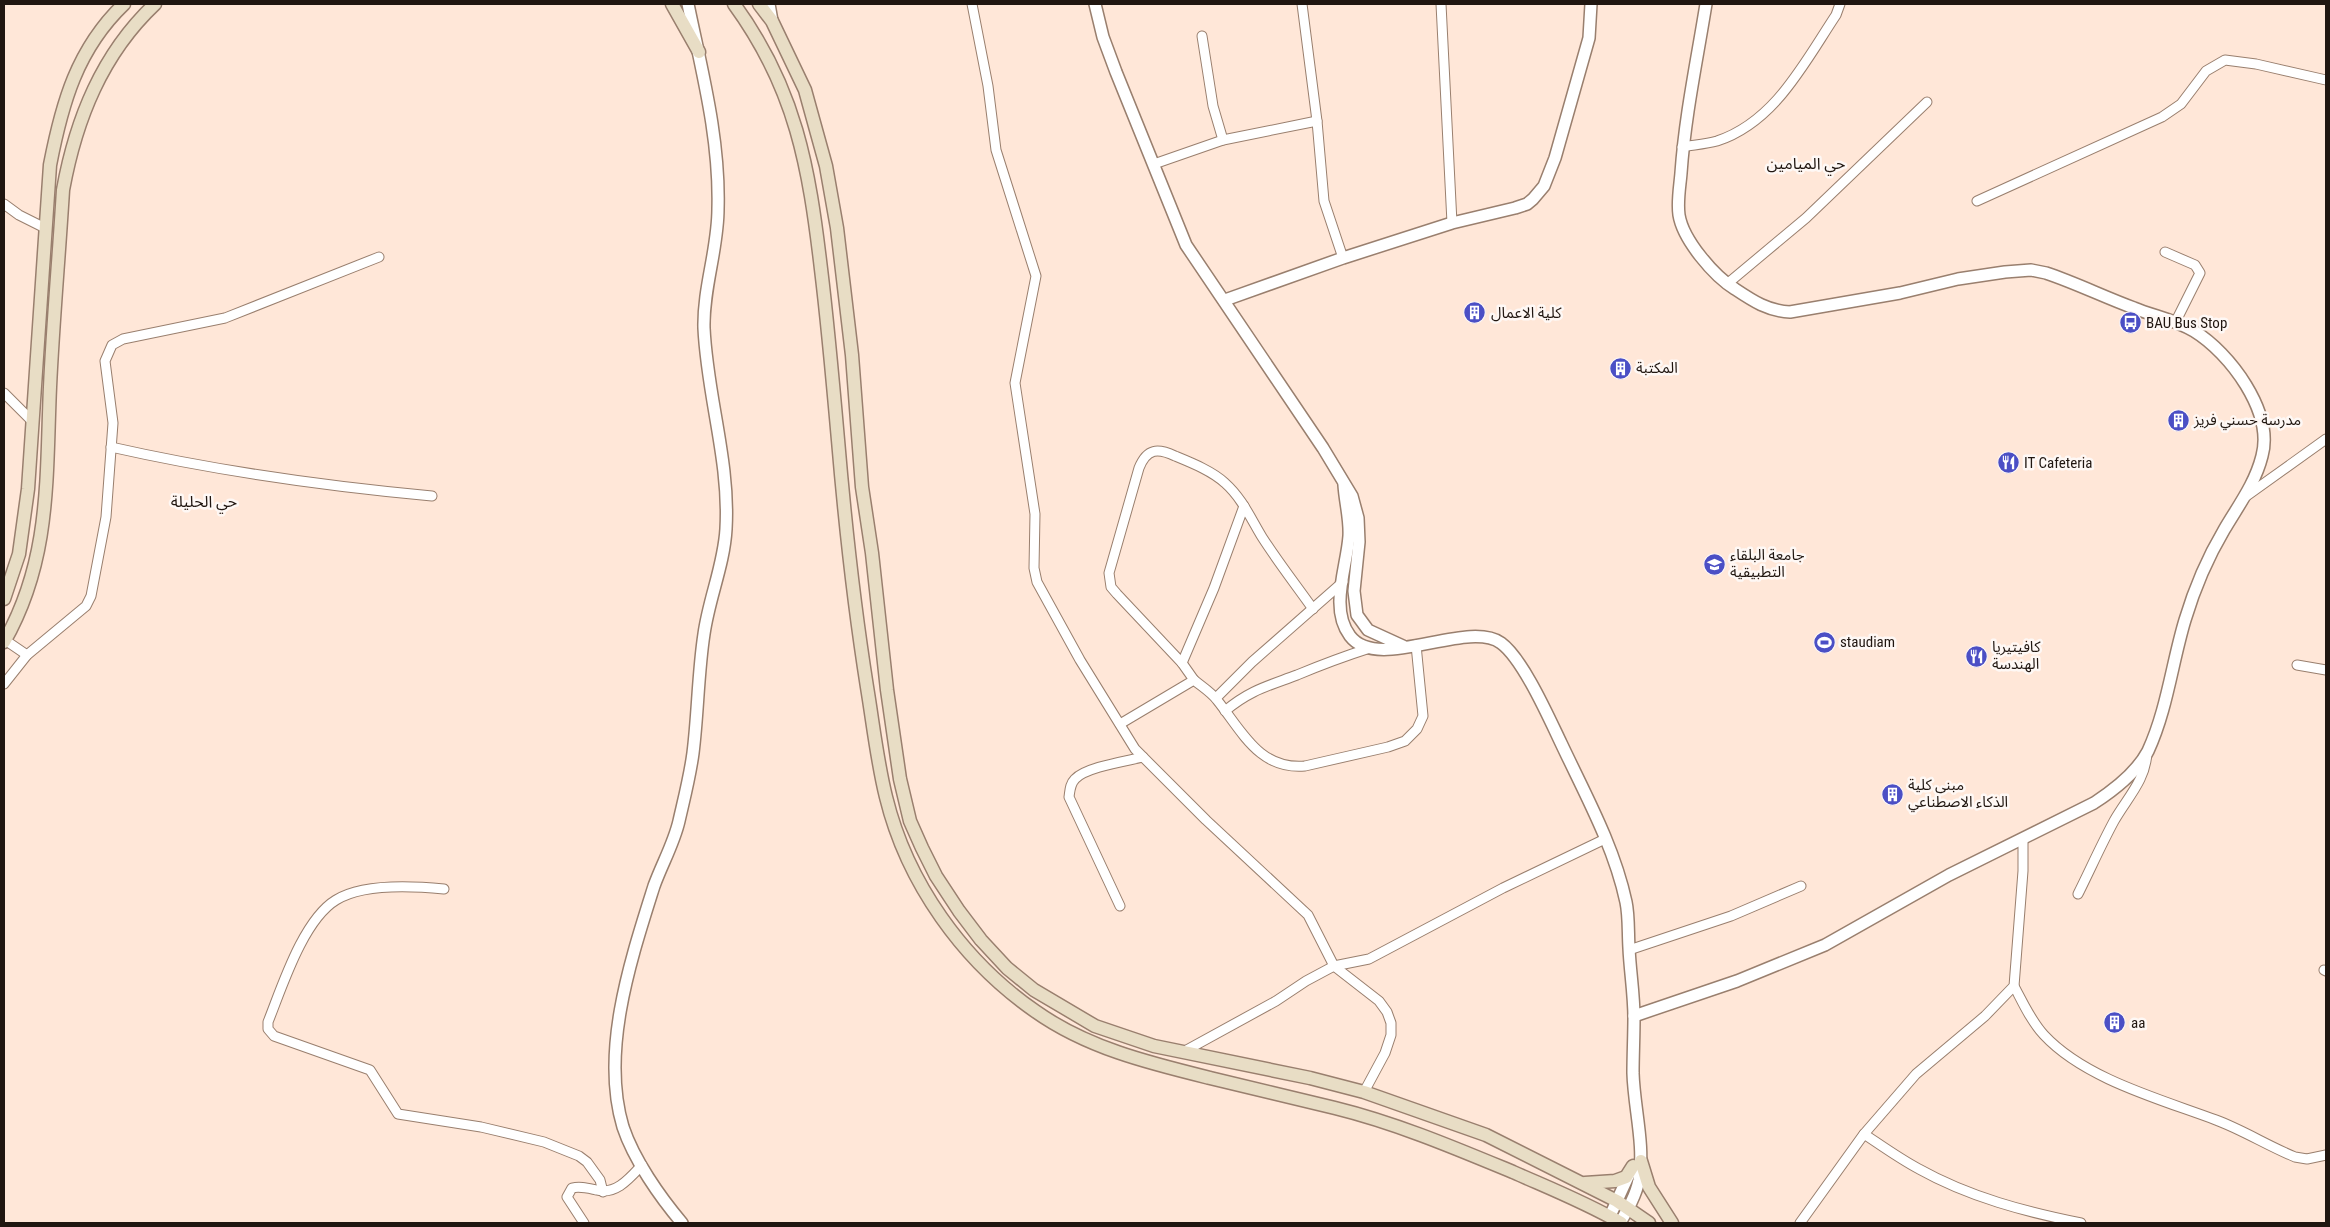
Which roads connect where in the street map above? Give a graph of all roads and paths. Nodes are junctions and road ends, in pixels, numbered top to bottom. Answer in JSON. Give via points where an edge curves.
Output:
{"nodes":[{"id":1,"x":124,"y":4,"type":"edge"},
{"id":2,"x":155,"y":4,"type":"edge"},
{"id":3,"x":672,"y":4,"type":"edge"},
{"id":4,"x":688,"y":4,"type":"edge"},
{"id":5,"x":734,"y":4,"type":"edge"},
{"id":6,"x":759,"y":4,"type":"edge"},
{"id":7,"x":769,"y":4,"type":"edge"},
{"id":8,"x":972,"y":4,"type":"edge"},
{"id":9,"x":1095,"y":4,"type":"edge"},
{"id":10,"x":1302,"y":4,"type":"edge"},
{"id":11,"x":1441,"y":4,"type":"edge"},
{"id":12,"x":1591,"y":4,"type":"edge"},
{"id":13,"x":1706,"y":4,"type":"edge"},
{"id":14,"x":1840,"y":4,"type":"edge"},
{"id":15,"x":772,"y":22,"type":"junction"},
{"id":16,"x":1202,"y":36,"type":"dead end"},
{"id":17,"x":699,"y":52,"type":"junction"},
{"id":18,"x":2326,"y":80,"type":"edge"},
{"id":19,"x":1927,"y":102,"type":"dead end"},
{"id":20,"x":1317,"y":121,"type":"junction"},
{"id":21,"x":1223,"y":140,"type":"junction"},
{"id":22,"x":1682,"y":147,"type":"junction"},
{"id":23,"x":1154,"y":164,"type":"junction"},
{"id":24,"x":1977,"y":201,"type":"dead end"},
{"id":25,"x":4,"y":204,"type":"edge"},
{"id":26,"x":1452,"y":223,"type":"junction"},
{"id":27,"x":45,"y":228,"type":"junction"},
{"id":28,"x":2165,"y":252,"type":"dead end"},
{"id":29,"x":379,"y":257,"type":"dead end"},
{"id":30,"x":1343,"y":258,"type":"junction"},
{"id":31,"x":1727,"y":284,"type":"junction"},
{"id":32,"x":1225,"y":300,"type":"junction"},
{"id":33,"x":2175,"y":322,"type":"junction"},
{"id":34,"x":4,"y":393,"type":"edge"},
{"id":35,"x":33,"y":422,"type":"junction"},
{"id":36,"x":2326,"y":440,"type":"edge"},
{"id":37,"x":111,"y":447,"type":"junction"},
{"id":38,"x":1344,"y":485,"type":"junction"},
{"id":39,"x":862,"y":487,"type":"junction"},
{"id":40,"x":842,"y":490,"type":"junction"},
{"id":41,"x":432,"y":496,"type":"dead end"},
{"id":42,"x":2245,"y":497,"type":"junction"},
{"id":43,"x":1244,"y":506,"type":"junction"},
{"id":44,"x":1343,"y":582,"type":"junction"},
{"id":45,"x":4,"y":598,"type":"edge"},
{"id":46,"x":1313,"y":609,"type":"junction"},
{"id":47,"x":5,"y":641,"type":"edge"},
{"id":48,"x":1416,"y":645,"type":"junction"},
{"id":49,"x":1403,"y":646,"type":"junction"},
{"id":50,"x":1370,"y":648,"type":"junction"},
{"id":51,"x":27,"y":655,"type":"junction"},
{"id":52,"x":1182,"y":663,"type":"junction"},
{"id":53,"x":2297,"y":665,"type":"dead end"},
{"id":54,"x":2326,"y":670,"type":"edge"},
{"id":55,"x":1194,"y":680,"type":"junction"},
{"id":56,"x":4,"y":684,"type":"edge"},
{"id":57,"x":1216,"y":698,"type":"junction"},
{"id":58,"x":1225,"y":710,"type":"junction"},
{"id":59,"x":1120,"y":724,"type":"junction"},
{"id":60,"x":2147,"y":752,"type":"junction"},
{"id":61,"x":1143,"y":757,"type":"junction"},
{"id":62,"x":2023,"y":838,"type":"junction"},
{"id":63,"x":1605,"y":840,"type":"junction"},
{"id":64,"x":1801,"y":886,"type":"dead end"},
{"id":65,"x":444,"y":888,"type":"dead end"},
{"id":66,"x":2078,"y":894,"type":"dead end"},
{"id":67,"x":1120,"y":906,"type":"dead end"},
{"id":68,"x":1629,"y":950,"type":"junction"},
{"id":69,"x":1334,"y":966,"type":"junction"},
{"id":70,"x":2014,"y":986,"type":"junction"},
{"id":71,"x":1634,"y":1016,"type":"junction"},
{"id":72,"x":1183,"y":1052,"type":"junction"},
{"id":73,"x":1364,"y":1092,"type":"junction"},
{"id":74,"x":1864,"y":1134,"type":"junction"},
{"id":75,"x":2326,"y":1156,"type":"edge"},
{"id":76,"x":1637,"y":1164,"type":"junction"},
{"id":77,"x":642,"y":1165,"type":"junction"},
{"id":78,"x":1581,"y":1182,"type":"junction"},
{"id":79,"x":603,"y":1192,"type":"junction"},
{"id":80,"x":1623,"y":1205,"type":"junction"},
{"id":81,"x":2038,"y":1219,"type":"edge"},
{"id":82,"x":1614,"y":1221,"type":"edge"},
{"id":83,"x":584,"y":1223,"type":"edge"},
{"id":84,"x":682,"y":1223,"type":"edge"},
{"id":85,"x":1649,"y":1223,"type":"edge"},
{"id":86,"x":1672,"y":1223,"type":"edge"},
{"id":87,"x":1800,"y":1223,"type":"edge"},
{"id":88,"x":2081,"y":1223,"type":"edge"}],
"edges":[{"from":1,"to":27,"type":"main road","via":[[92,41],[67,96],[50,165]]},
{"from":2,"to":47,"type":"main road","via":[[137,21],[108,59],[78,125],[67,168],[63,190],[45,504],[31,583]]},
{"from":3,"to":17,"type":"main road"},
{"from":4,"to":17,"type":"street"},
{"from":5,"to":40,"type":"main road","via":[[763,48],[783,89],[808,169],[826,312]]},
{"from":6,"to":15,"type":"main road"},
{"from":7,"to":15,"type":"street"},
{"from":8,"to":59,"type":"street","via":[[996,150],[1036,276],[1015,383],[1036,514],[1034,568],[1037,582],[1080,660]]},
{"from":9,"to":23,"type":"street","via":[[1103,37]]},
{"from":10,"to":20,"type":"street"},
{"from":11,"to":26,"type":"street"},
{"from":12,"to":26,"type":"street","via":[[1589,38],[1544,186],[1526,204]]},
{"from":13,"to":22,"type":"street"},
{"from":14,"to":22,"type":"street","via":[[1836,15],[1781,96],[1761,116],[1741,130],[1716,141]]},
{"from":15,"to":39,"type":"main road","via":[[805,90],[826,166],[852,355]]},
{"from":16,"to":21,"type":"street","via":[[1213,106]]},
{"from":17,"to":77,"type":"street","via":[[716,148],[719,188],[704,326],[706,360],[724,462],[726,530],[724,553],[704,630],[693,757],[680,817],[646,912],[624,993],[614,1056],[624,1128]]},
{"from":18,"to":24,"type":"street","via":[[2235,60],[2218,63],[2201,76],[2181,104],[2162,118]]},
{"from":19,"to":31,"type":"street","via":[[1806,218]]},
{"from":20,"to":21,"type":"street"},
{"from":20,"to":30,"type":"street","via":[[1324,201]]},
{"from":21,"to":23,"type":"street"},
{"from":22,"to":31,"type":"street","via":[[1678,206],[1681,224],[1706,262]]},
{"from":23,"to":32,"type":"street","via":[[1186,245]]},
{"from":25,"to":27,"type":"street"},
{"from":26,"to":30,"type":"street"},
{"from":27,"to":35,"type":"main road"},
{"from":28,"to":33,"type":"street","via":[[2195,265],[2200,273]]},
{"from":29,"to":37,"type":"street","via":[[225,318],[112,344],[105,361],[112,410]]},
{"from":30,"to":32,"type":"street"},
{"from":31,"to":33,"type":"street","via":[[1760,305],[1790,312],[1900,293],[1958,279],[2031,270],[2064,279]]},
{"from":32,"to":38,"type":"street"},
{"from":33,"to":42,"type":"street","via":[[2217,350],[2245,383],[2262,418],[2266,436],[2262,456]]},
{"from":34,"to":35,"type":"street"},
{"from":35,"to":45,"type":"main road","via":[[19,554]]},
{"from":36,"to":42,"type":"street"},
{"from":37,"to":41,"type":"street","via":[[273,478]]},
{"from":37,"to":51,"type":"street","via":[[106,517],[89,603]]},
{"from":38,"to":44,"type":"street","via":[[1349,536]]},
{"from":38,"to":49,"type":"street","via":[[1352,496],[1358,518],[1354,606],[1368,630]]},
{"from":39,"to":40,"type":"main road"},
{"from":39,"to":72,"type":"main road","via":[[900,779],[910,820],[936,876],[981,940],[1007,968],[1034,990],[1095,1026]]},
{"from":40,"to":82,"type":"main road","via":[[846,542],[886,798],[899,838],[918,878],[954,936],[976,961],[1032,1009],[1067,1032],[1145,1062],[1340,1109],[1395,1126],[1461,1150]]},
{"from":42,"to":60,"type":"street","via":[[2223,532],[2194,593]]},
{"from":43,"to":46,"type":"street"},
{"from":43,"to":52,"type":"street"},
{"from":43,"to":52,"type":"street","via":[[1225,483],[1165,451],[1158,449],[1152,452],[1139,468],[1109,580],[1117,594]]},
{"from":44,"to":46,"type":"street"},
{"from":44,"to":50,"type":"street","via":[[1341,610],[1344,625],[1350,637]]},
{"from":46,"to":57,"type":"street"},
{"from":47,"to":51,"type":"street"},
{"from":48,"to":49,"type":"street"},
{"from":48,"to":58,"type":"street","via":[[1423,716],[1417,729],[1405,741],[1388,747],[1291,767],[1258,752]]},
{"from":48,"to":63,"type":"street","via":[[1484,636],[1504,645],[1540,699]]},
{"from":49,"to":50,"type":"street","via":[[1385,651]]},
{"from":50,"to":58,"type":"street","via":[[1259,688]]},
{"from":51,"to":56,"type":"street"},
{"from":52,"to":55,"type":"street"},
{"from":53,"to":54,"type":"street"},
{"from":55,"to":57,"type":"street"},
{"from":55,"to":59,"type":"street"},
{"from":57,"to":58,"type":"street"},
{"from":59,"to":61,"type":"street"},
{"from":60,"to":62,"type":"street","via":[[2109,794]]},
{"from":60,"to":66,"type":"street","via":[[2147,764],[2140,782],[2115,820]]},
{"from":61,"to":67,"type":"street","via":[[1089,771],[1077,777],[1070,786],[1069,797]]},
{"from":61,"to":69,"type":"street","via":[[1308,915]]},
{"from":62,"to":70,"type":"street","via":[[2024,871]]},
{"from":62,"to":71,"type":"street","via":[[1825,945],[1737,981]]},
{"from":63,"to":68,"type":"street","via":[[1626,903]]},
{"from":63,"to":69,"type":"street","via":[[1503,888],[1369,959]]},
{"from":64,"to":68,"type":"street","via":[[1731,916]]},
{"from":65,"to":79,"type":"street","via":[[403,885],[348,894],[328,906],[301,945],[268,1022],[268,1029],[274,1036],[370,1070],[398,1114],[481,1127],[544,1142],[579,1156],[593,1169]]},
{"from":68,"to":71,"type":"street"},
{"from":69,"to":72,"type":"street"},
{"from":69,"to":73,"type":"street","via":[[1379,1001],[1391,1022],[1385,1053]]},
{"from":70,"to":74,"type":"street","via":[[1985,1016],[1916,1074]]},
{"from":70,"to":75,"type":"street","via":[[2032,1021],[2071,1059],[2120,1084],[2219,1121],[2295,1157],[2307,1160]]},
{"from":71,"to":76,"type":"street"},
{"from":72,"to":73,"type":"main road"},
{"from":73,"to":78,"type":"main road","via":[[1486,1134]]},
{"from":74,"to":81,"type":"street","via":[[1918,1169]]},
{"from":74,"to":87,"type":"street"},
{"from":76,"to":78,"type":"main road","via":[[1626,1177],[1615,1181]]},
{"from":76,"to":80,"type":"street","via":[[1639,1181]]},
{"from":76,"to":86,"type":"main road"},
{"from":77,"to":79,"type":"street","via":[[626,1183]]},
{"from":77,"to":84,"type":"street"},
{"from":78,"to":80,"type":"main road"},
{"from":79,"to":83,"type":"street","via":[[578,1186],[569,1191],[567,1197]]},
{"from":80,"to":82,"type":"street"},
{"from":80,"to":85,"type":"main road"},
{"from":81,"to":88,"type":"street"}]}
